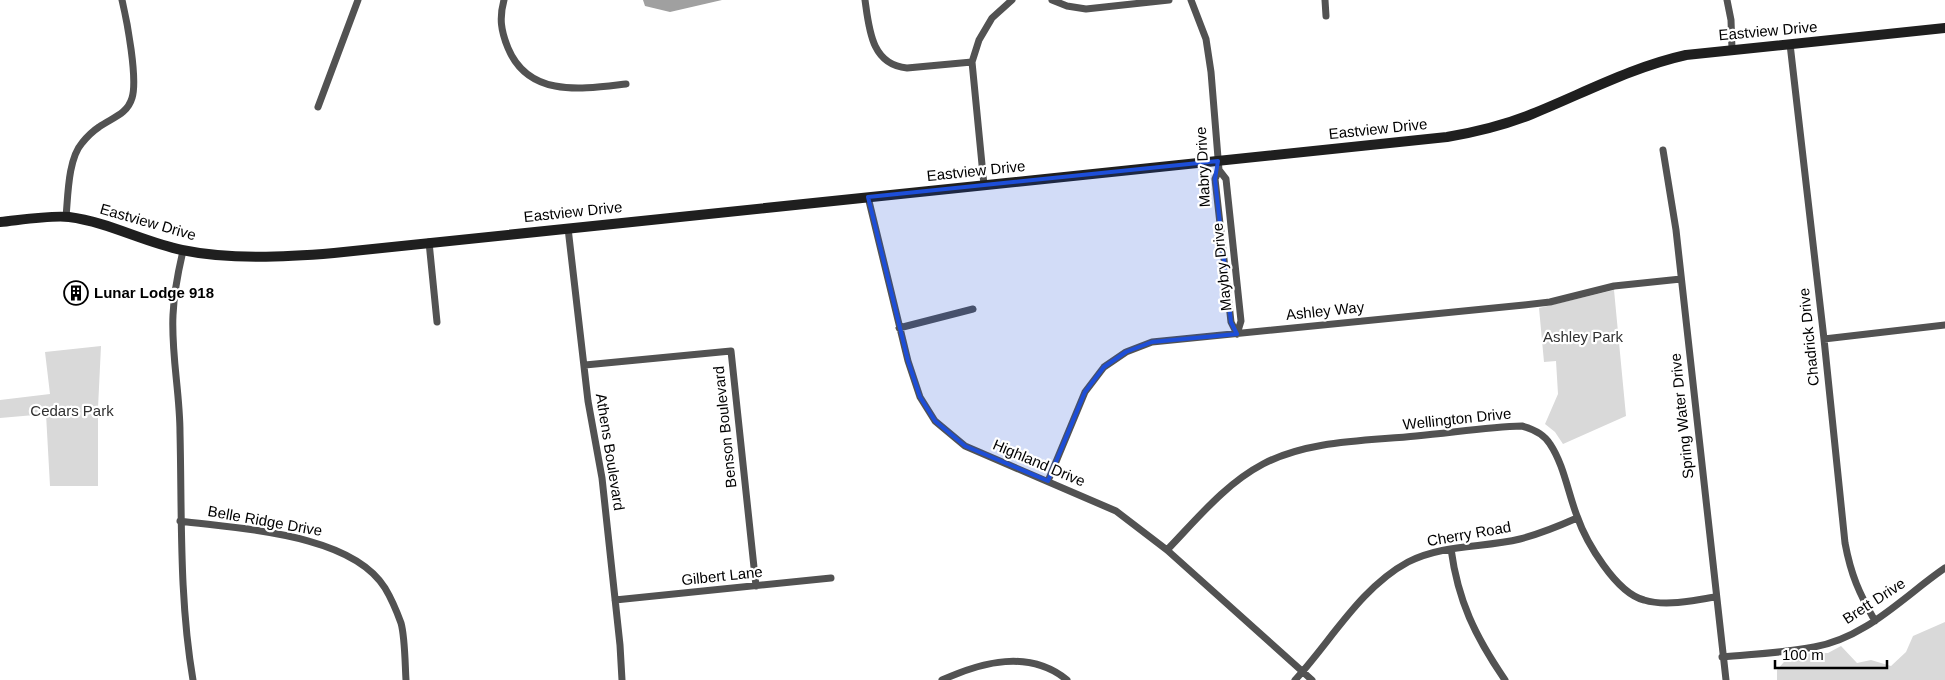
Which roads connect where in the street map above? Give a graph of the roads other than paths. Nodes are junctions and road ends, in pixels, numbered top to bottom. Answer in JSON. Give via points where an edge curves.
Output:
{"nodes":[{"id":1,"x":122,"y":0,"type":"edge"},
{"id":2,"x":358,"y":0,"type":"edge"},
{"id":3,"x":504,"y":0,"type":"edge"},
{"id":4,"x":865,"y":0,"type":"edge"},
{"id":5,"x":1012,"y":0,"type":"edge"},
{"id":6,"x":1052,"y":0,"type":"edge"},
{"id":7,"x":1169,"y":0,"type":"edge"},
{"id":8,"x":1191,"y":0,"type":"edge"},
{"id":9,"x":1325,"y":0,"type":"edge"},
{"id":10,"x":1727,"y":0,"type":"edge"},
{"id":11,"x":1326,"y":16,"type":"dead end"},
{"id":12,"x":1945,"y":28,"type":"edge"},
{"id":13,"x":1790,"y":44,"type":"junction"},
{"id":14,"x":1732,"y":49,"type":"junction"},
{"id":15,"x":972,"y":62,"type":"junction"},
{"id":16,"x":626,"y":84,"type":"dead end"},
{"id":17,"x":318,"y":108,"type":"dead end"},
{"id":18,"x":1663,"y":150,"type":"dead end"},
{"id":19,"x":1218,"y":165,"type":"junction"},
{"id":20,"x":984,"y":184,"type":"junction"},
{"id":21,"x":868,"y":197,"type":"junction"},
{"id":22,"x":66,"y":217,"type":"junction"},
{"id":23,"x":0,"y":222,"type":"edge"},
{"id":24,"x":568,"y":228,"type":"junction"},
{"id":25,"x":429,"y":242,"type":"junction"},
{"id":26,"x":183,"y":251,"type":"junction"},
{"id":27,"x":1681,"y":279,"type":"junction"},
{"id":28,"x":973,"y":309,"type":"dead end"},
{"id":29,"x":437,"y":322,"type":"dead end"},
{"id":30,"x":1945,"y":325,"type":"edge"},
{"id":31,"x":899,"y":328,"type":"junction"},
{"id":32,"x":1237,"y":334,"type":"junction"},
{"id":33,"x":1824,"y":339,"type":"junction"},
{"id":34,"x":585,"y":366,"type":"junction"},
{"id":35,"x":1048,"y":482,"type":"junction"},
{"id":36,"x":1577,"y":518,"type":"junction"},
{"id":37,"x":180,"y":521,"type":"junction"},
{"id":38,"x":1451,"y":548,"type":"junction"},
{"id":39,"x":1167,"y":550,"type":"junction"},
{"id":40,"x":1945,"y":568,"type":"edge"},
{"id":41,"x":831,"y":578,"type":"dead end"},
{"id":42,"x":756,"y":586,"type":"junction"},
{"id":43,"x":1716,"y":598,"type":"junction"},
{"id":44,"x":615,"y":600,"type":"junction"},
{"id":45,"x":1874,"y":621,"type":"junction"},
{"id":46,"x":1722,"y":657,"type":"junction"},
{"id":47,"x":1303,"y":671,"type":"junction"},
{"id":48,"x":192,"y":680,"type":"edge"},
{"id":49,"x":406,"y":680,"type":"edge"},
{"id":50,"x":622,"y":680,"type":"edge"},
{"id":51,"x":943,"y":680,"type":"edge"},
{"id":52,"x":1067,"y":680,"type":"edge"},
{"id":53,"x":1295,"y":680,"type":"edge"},
{"id":54,"x":1312,"y":680,"type":"edge"},
{"id":55,"x":1505,"y":680,"type":"edge"},
{"id":56,"x":1726,"y":680,"type":"edge"}],
"edges":[{"from":1,"to":22,"type":"street","via":[[134,81],[132,98],[120,116],[98,127],[80,144],[71,167]]},
{"from":2,"to":17,"type":"street"},
{"from":3,"to":16,"type":"street","via":[[500,15],[503,34],[515,62],[527,75],[565,88]]},
{"from":4,"to":15,"type":"street","via":[[870,36],[885,61],[907,68]]},
{"from":5,"to":15,"type":"street","via":[[992,18],[979,40]]},
{"from":6,"to":7,"type":"street","via":[[1086,9]]},
{"from":8,"to":19,"type":"street","name":"Mabry Drive","via":[[1206,39]]},
{"from":9,"to":11,"type":"street"},
{"from":10,"to":14,"type":"street"},
{"from":12,"to":13,"type":"street","name":"Eastview Drive"},
{"from":13,"to":14,"type":"street","name":"Eastview Drive"},
{"from":13,"to":33,"type":"street","name":"Chadrick Drive"},
{"from":14,"to":19,"type":"street","name":"Eastview Drive","via":[[1652,63],[1532,114],[1470,133]]},
{"from":15,"to":20,"type":"street"},
{"from":18,"to":27,"type":"street","name":"Spring Water Drive"},
{"from":19,"to":20,"type":"street","name":"Eastview Drive"},
{"from":19,"to":32,"type":"street","name":"Mabry Drive","via":[[1216,179],[1231,322]]},
{"from":19,"to":32,"type":"street","name":"Maybry Drive","via":[[1226,179],[1241,321]]},
{"from":20,"to":21,"type":"street","name":"Eastview Drive"},
{"from":21,"to":24,"type":"street","name":"Eastview Drive"},
{"from":21,"to":31,"type":"street","name":"Highland Drive"},
{"from":22,"to":23,"type":"street","name":"Eastview Drive"},
{"from":22,"to":26,"type":"street","name":"Eastview Drive","via":[[87,220]]},
{"from":24,"to":25,"type":"street","name":"Eastview Drive"},
{"from":24,"to":34,"type":"street","name":"Athens Boulevard"},
{"from":25,"to":26,"type":"street","name":"Eastview Drive","via":[[297,256],[254,257]]},
{"from":25,"to":29,"type":"street"},
{"from":26,"to":37,"type":"street","via":[[173,316],[180,431]]},
{"from":27,"to":32,"type":"street","name":"Ashley Way","via":[[1614,286],[1550,302]]},
{"from":27,"to":43,"type":"street","name":"Spring Water Drive"},
{"from":28,"to":31,"type":"street"},
{"from":30,"to":33,"type":"street"},
{"from":31,"to":35,"type":"street","name":"Highland Drive","via":[[920,397],[935,420],[965,446]]},
{"from":32,"to":35,"type":"street","name":"Ashley Way","via":[[1152,342],[1126,352],[1104,367],[1085,392]]},
{"from":33,"to":45,"type":"street","name":"Chadrick Drive","via":[[1845,543],[1850,570]]},
{"from":34,"to":42,"type":"street","name":"Benson Boulevard","via":[[731,351]]},
{"from":34,"to":44,"type":"street","name":"Athens Boulevard","via":[[602,478]]},
{"from":35,"to":39,"type":"street","name":"Highland Drive","via":[[1116,510]]},
{"from":36,"to":38,"type":"street","name":"Cherry Road","via":[[1520,539]]},
{"from":36,"to":39,"type":"street","name":"Wellington Drive","via":[[1550,443],[1535,430],[1522,426],[1302,449],[1264,463],[1242,477],[1220,494]]},
{"from":36,"to":43,"type":"street","name":"Wellington Drive","via":[[1605,569],[1624,590],[1643,600],[1668,603]]},
{"from":37,"to":48,"type":"street","via":[[182,590]]},
{"from":37,"to":49,"type":"street","name":"Belle Ridge Drive","via":[[303,539],[332,547],[365,567],[385,587],[401,624]]},
{"from":38,"to":47,"type":"street","name":"Cherry Road","via":[[1422,556],[1390,574],[1364,597]]},
{"from":38,"to":55,"type":"street","via":[[1464,608],[1474,631]]},
{"from":39,"to":47,"type":"street","name":"Highland Drive"},
{"from":40,"to":45,"type":"street","name":"Brett Drive"},
{"from":41,"to":42,"type":"street","name":"Gilbert Lane"},
{"from":42,"to":44,"type":"street","name":"Gilbert Lane"},
{"from":43,"to":46,"type":"street","name":"Spring Water Drive"},
{"from":44,"to":50,"type":"street","name":"Athens Boulevard"},
{"from":45,"to":46,"type":"street","name":"Brett Drive","via":[[1843,638],[1816,647]]},
{"from":46,"to":56,"type":"street","name":"Spring Water Drive"},
{"from":47,"to":53,"type":"street","name":"Cherry Road"},
{"from":47,"to":54,"type":"street","name":"Highland Drive"},
{"from":51,"to":52,"type":"street","via":[[984,664],[1023,661],[1057,672]]}]}
